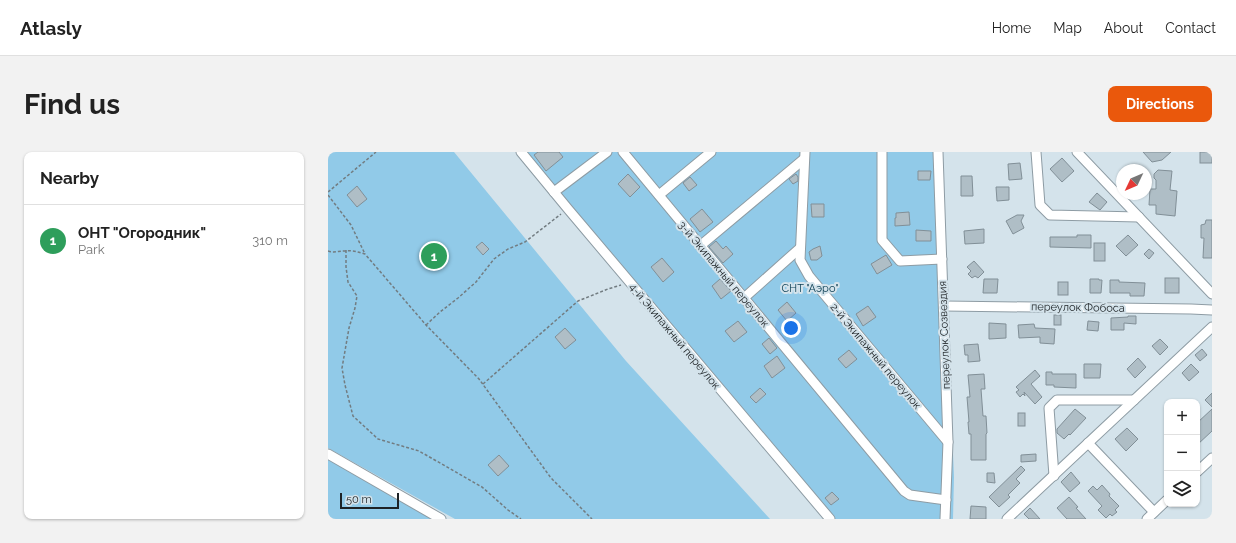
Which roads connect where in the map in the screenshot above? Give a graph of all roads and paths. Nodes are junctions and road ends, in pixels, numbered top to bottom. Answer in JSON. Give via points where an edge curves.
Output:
{"nodes":[{"id":1,"x":376,"y":152,"type":"edge"},
{"id":2,"x":521,"y":152,"type":"edge"},
{"id":3,"x":607,"y":152,"type":"edge"},
{"id":4,"x":623,"y":152,"type":"edge"},
{"id":5,"x":711,"y":152,"type":"edge"},
{"id":6,"x":882,"y":152,"type":"edge"},
{"id":7,"x":938,"y":152,"type":"edge"},
{"id":8,"x":1036,"y":152,"type":"edge"},
{"id":9,"x":1077,"y":152,"type":"edge"},
{"id":10,"x":804,"y":155,"type":"edge"},
{"id":11,"x":328,"y":192,"type":"edge"},
{"id":12,"x":554,"y":192,"type":"junction"},
{"id":13,"x":328,"y":195,"type":"edge"},
{"id":14,"x":659,"y":195,"type":"junction"},
{"id":15,"x":568,"y":209,"type":"junction"},
{"id":16,"x":1138,"y":217,"type":"junction"},
{"id":17,"x":700,"y":246,"type":"junction"},
{"id":18,"x":800,"y":248,"type":"junction"},
{"id":19,"x":346,"y":250,"type":"junction"},
{"id":20,"x":328,"y":251,"type":"edge"},
{"id":21,"x":365,"y":254,"type":"junction"},
{"id":22,"x":942,"y":259,"type":"junction"},
{"id":23,"x":631,"y":283,"type":"junction"},
{"id":24,"x":1212,"y":294,"type":"edge"},
{"id":25,"x":744,"y":298,"type":"junction"},
{"id":26,"x":944,"y":306,"type":"junction"},
{"id":27,"x":1212,"y":310,"type":"edge"},
{"id":28,"x":426,"y":325,"type":"junction"},
{"id":29,"x":1212,"y":327,"type":"edge"},
{"id":30,"x":483,"y":384,"type":"junction"},
{"id":31,"x":1134,"y":400,"type":"junction"},
{"id":32,"x":948,"y":442,"type":"junction"},
{"id":33,"x":1088,"y":443,"type":"junction"},
{"id":34,"x":328,"y":454,"type":"edge"},
{"id":35,"x":1212,"y":458,"type":"edge"},
{"id":36,"x":1198,"y":471,"type":"edge"},
{"id":37,"x":1054,"y":476,"type":"junction"},
{"id":38,"x":946,"y":500,"type":"junction"},
{"id":39,"x":1164,"y":503,"type":"edge"},
{"id":40,"x":1154,"y":512,"type":"junction"},
{"id":41,"x":441,"y":519,"type":"edge"},
{"id":42,"x":521,"y":519,"type":"edge"},
{"id":43,"x":592,"y":519,"type":"edge"},
{"id":44,"x":830,"y":519,"type":"edge"},
{"id":45,"x":945,"y":519,"type":"edge"},
{"id":46,"x":1007,"y":519,"type":"edge"},
{"id":47,"x":1147,"y":519,"type":"edge"}],
"edges":[{"from":1,"to":11,"type":"path"},
{"from":2,"to":12,"type":"street","name":"4-й Экипажный переулок"},
{"from":3,"to":12,"type":"street"},
{"from":4,"to":14,"type":"street","name":"3-й Экипажный переулок"},
{"from":5,"to":14,"type":"street"},
{"from":6,"to":22,"type":"street","via":[[882,240],[900,262]]},
{"from":7,"to":22,"type":"street","name":"переулок Созвездия"},
{"from":8,"to":16,"type":"street","via":[[1040,205],[1050,215]]},
{"from":9,"to":16,"type":"street"},
{"from":10,"to":17,"type":"street"},
{"from":10,"to":18,"type":"street","name":"2-й Экипажный переулок"},
{"from":12,"to":15,"type":"street","name":"4-й Экипажный переулок"},
{"from":13,"to":21,"type":"path","via":[[351,225]]},
{"from":14,"to":17,"type":"street","name":"3-й Экипажный переулок"},
{"from":15,"to":23,"type":"street","name":"4-й Экипажный переулок"},
{"from":15,"to":28,"type":"path","via":[[524,242],[494,259],[476,282]]},
{"from":16,"to":24,"type":"street"},
{"from":17,"to":25,"type":"street","name":"3-й Экипажный переулок"},
{"from":18,"to":25,"type":"street"},
{"from":18,"to":32,"type":"street","name":"2-й Экипажный переулок","via":[[800,260],[809,276]]},
{"from":19,"to":20,"type":"path","via":[[332,253]]},
{"from":19,"to":21,"type":"path"},
{"from":19,"to":42,"type":"path","via":[[348,282],[357,296],[342,368],[353,416],[378,439],[419,451],[482,487]]},
{"from":21,"to":28,"type":"path"},
{"from":22,"to":26,"type":"street","name":"переулок Созвездия"},
{"from":23,"to":30,"type":"path","via":[[578,301]]},
{"from":23,"to":44,"type":"street","name":"4-й Экипажный переулок"},
{"from":25,"to":38,"type":"street","name":"3-й Экипажный переулок","via":[[904,491],[910,495]]},
{"from":26,"to":27,"type":"street","name":"переулок Фобоса"},
{"from":26,"to":32,"type":"street","name":"переулок Созвездия"},
{"from":28,"to":30,"type":"path"},
{"from":29,"to":31,"type":"street"},
{"from":30,"to":43,"type":"path","via":[[551,478]]},
{"from":31,"to":33,"type":"street"},
{"from":31,"to":37,"type":"street","via":[[1057,400],[1049,408]]},
{"from":32,"to":38,"type":"street","name":"переулок Созвездия"},
{"from":33,"to":37,"type":"street"},
{"from":33,"to":40,"type":"street"},
{"from":34,"to":41,"type":"street"},
{"from":35,"to":36,"type":"street"},
{"from":37,"to":46,"type":"street"},
{"from":38,"to":45,"type":"street","name":"переулок Созвездия"},
{"from":39,"to":40,"type":"street"},
{"from":40,"to":47,"type":"street"}]}
